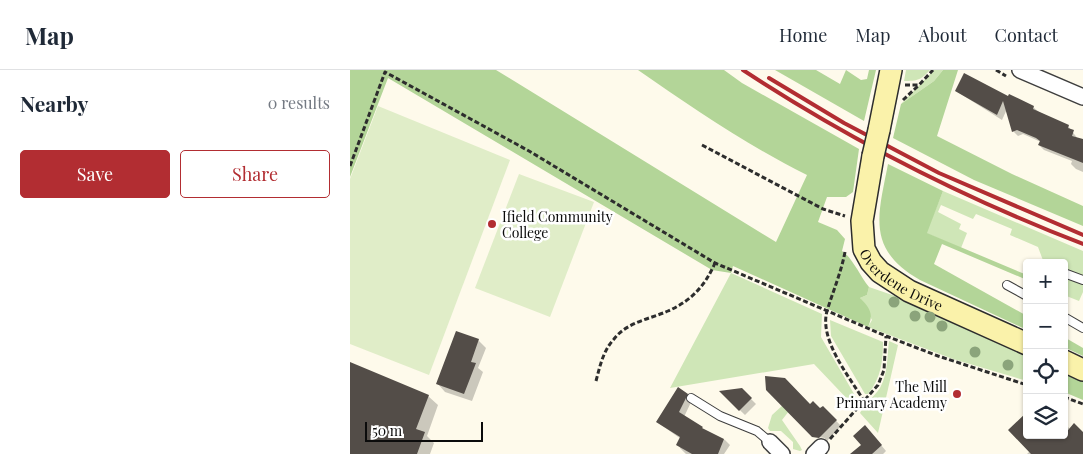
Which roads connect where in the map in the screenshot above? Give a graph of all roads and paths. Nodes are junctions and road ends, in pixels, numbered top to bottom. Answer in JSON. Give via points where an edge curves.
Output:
{"nodes":[{"id":1,"x":933,"y":70,"type":"edge"},
{"id":2,"x":1020,"y":70,"type":"edge"},
{"id":3,"x":896,"y":77,"type":"edge"},
{"id":4,"x":919,"y":85,"type":"junction"},
{"id":5,"x":1083,"y":97,"type":"edge"},
{"id":6,"x":897,"y":102,"type":"dead end"},
{"id":7,"x":702,"y":145,"type":"dead end"},
{"id":8,"x":350,"y":166,"type":"edge"},
{"id":9,"x":862,"y":221,"type":"junction"},
{"id":10,"x":846,"y":247,"type":"dead end"},
{"id":11,"x":715,"y":263,"type":"junction"},
{"id":12,"x":1068,"y":274,"type":"edge"},
{"id":13,"x":1083,"y":280,"type":"edge"},
{"id":14,"x":1007,"y":285,"type":"dead end"},
{"id":15,"x":1023,"y":294,"type":"edge"},
{"id":16,"x":827,"y":312,"type":"junction"},
{"id":17,"x":1068,"y":319,"type":"edge"},
{"id":18,"x":1083,"y":328,"type":"edge"},
{"id":19,"x":886,"y":336,"type":"junction"},
{"id":20,"x":1023,"y":342,"type":"edge"},
{"id":21,"x":1068,"y":363,"type":"edge"},
{"id":22,"x":1083,"y":370,"type":"edge"},
{"id":23,"x":596,"y":381,"type":"dead end"},
{"id":24,"x":1023,"y":384,"type":"edge"},
{"id":25,"x":691,"y":398,"type":"dead end"},
{"id":26,"x":1068,"y":398,"type":"edge"},
{"id":27,"x":864,"y":401,"type":"junction"},
{"id":28,"x":1083,"y":404,"type":"edge"},
{"id":29,"x":770,"y":442,"type":"joint"},
{"id":30,"x":818,"y":451,"type":"edge"},
{"id":31,"x":782,"y":454,"type":"edge"}],
"edges":[{"from":1,"to":4,"type":"path"},
{"from":2,"to":5,"type":"street"},
{"from":3,"to":4,"type":"path"},
{"from":3,"to":9,"type":"street","name":"Overdene Drive","bridge":true,"via":[[879,130]]},
{"from":4,"to":6,"type":"path"},
{"from":7,"to":9,"type":"path","via":[[823,209]]},
{"from":8,"to":11,"type":"path","via":[[385,72],[529,151]]},
{"from":9,"to":20,"type":"street","name":"Overdene Drive","via":[[864,248],[871,262],[894,283]]},
{"from":10,"to":16,"type":"path","via":[[842,270]]},
{"from":11,"to":16,"type":"path"},
{"from":11,"to":23,"type":"path","via":[[701,289],[686,302],[631,326],[614,338],[602,358]]},
{"from":12,"to":13,"type":"lane"},
{"from":14,"to":15,"type":"lane"},
{"from":16,"to":19,"type":"path"},
{"from":16,"to":27,"type":"path","via":[[826,336]]},
{"from":17,"to":18,"type":"lane"},
{"from":19,"to":24,"type":"path"},
{"from":19,"to":27,"type":"path","via":[[881,378]]},
{"from":21,"to":22,"type":"street"},
{"from":25,"to":29,"type":"lane","via":[[720,416],[757,431]]},
{"from":26,"to":28,"type":"path"},
{"from":27,"to":30,"type":"path"},
{"from":29,"to":31,"type":"street"}]}
